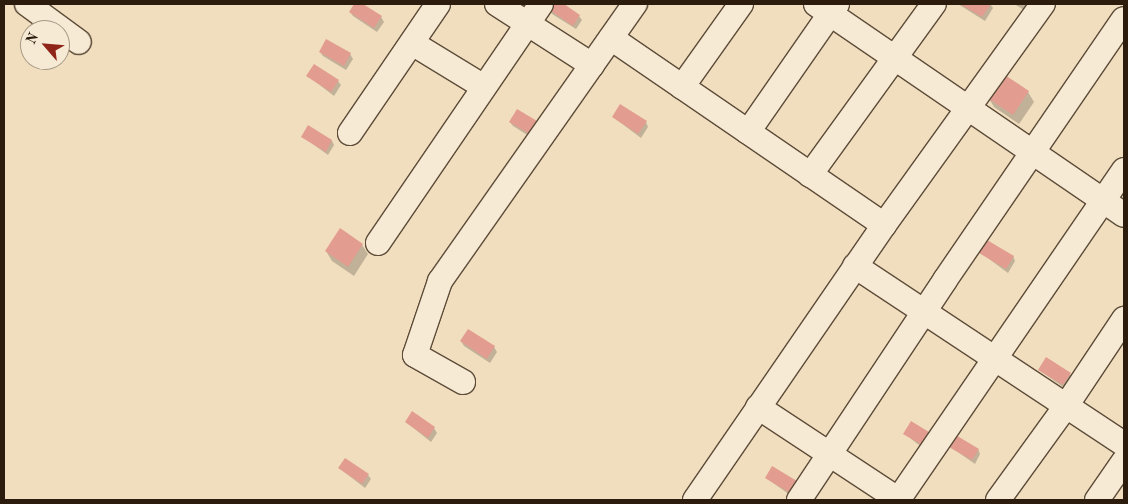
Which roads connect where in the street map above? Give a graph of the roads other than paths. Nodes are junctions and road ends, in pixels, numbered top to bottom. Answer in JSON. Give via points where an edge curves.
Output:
{"nodes":[{"id":1,"x":27,"y":4,"type":"edge"},
{"id":2,"x":438,"y":4,"type":"edge"},
{"id":3,"x":497,"y":4,"type":"edge"},
{"id":4,"x":541,"y":4,"type":"edge"},
{"id":5,"x":636,"y":4,"type":"edge"},
{"id":6,"x":741,"y":4,"type":"edge"},
{"id":7,"x":934,"y":4,"type":"edge"},
{"id":8,"x":1043,"y":4,"type":"edge"},
{"id":9,"x":828,"y":7,"type":"edge"},
{"id":10,"x":1124,"y":19,"type":"edge"},
{"id":11,"x":527,"y":24,"type":"junction"},
{"id":12,"x":611,"y":38,"type":"junction"},
{"id":13,"x":79,"y":42,"type":"dead end"},
{"id":14,"x":412,"y":43,"type":"junction"},
{"id":15,"x":895,"y":58,"type":"junction"},
{"id":16,"x":592,"y":65,"type":"junction"},
{"id":17,"x":484,"y":86,"type":"junction"},
{"id":18,"x":682,"y":87,"type":"junction"},
{"id":19,"x":968,"y":108,"type":"junction"},
{"id":20,"x":748,"y":132,"type":"junction"},
{"id":21,"x":350,"y":133,"type":"dead end"},
{"id":22,"x":1032,"y":152,"type":"junction"},
{"id":23,"x":1124,"y":170,"type":"edge"},
{"id":24,"x":810,"y":175,"type":"junction"},
{"id":25,"x":1102,"y":200,"type":"junction"},
{"id":26,"x":1124,"y":215,"type":"edge"},
{"id":27,"x":884,"y":226,"type":"junction"},
{"id":28,"x":378,"y":243,"type":"dead end"},
{"id":29,"x":855,"y":266,"type":"junction"},
{"id":30,"x":924,"y":311,"type":"junction"},
{"id":31,"x":1124,"y":319,"type":"edge"},
{"id":32,"x":994,"y":360,"type":"junction"},
{"id":33,"x":463,"y":382,"type":"dead end"},
{"id":34,"x":1066,"y":406,"type":"junction"},
{"id":35,"x":758,"y":407,"type":"junction"},
{"id":36,"x":1124,"y":444,"type":"edge"},
{"id":37,"x":830,"y":454,"type":"junction"},
{"id":38,"x":1124,"y":461,"type":"edge"},
{"id":39,"x":694,"y":500,"type":"edge"},
{"id":40,"x":799,"y":500,"type":"edge"},
{"id":41,"x":898,"y":500,"type":"edge"},
{"id":42,"x":998,"y":500,"type":"edge"},
{"id":43,"x":1096,"y":500,"type":"edge"}],
"edges":[{"from":1,"to":13,"type":"street"},
{"from":2,"to":14,"type":"street"},
{"from":3,"to":11,"type":"street"},
{"from":4,"to":11,"type":"street"},
{"from":5,"to":12,"type":"street"},
{"from":6,"to":18,"type":"street"},
{"from":7,"to":15,"type":"street"},
{"from":8,"to":19,"type":"street"},
{"from":9,"to":15,"type":"street"},
{"from":9,"to":20,"type":"street"},
{"from":10,"to":22,"type":"street"},
{"from":11,"to":16,"type":"street"},
{"from":11,"to":17,"type":"street"},
{"from":12,"to":16,"type":"street"},
{"from":12,"to":18,"type":"street"},
{"from":14,"to":17,"type":"street"},
{"from":14,"to":21,"type":"street"},
{"from":15,"to":19,"type":"street"},
{"from":15,"to":24,"type":"street"},
{"from":16,"to":33,"type":"street","via":[[440,281],[415,355]]},
{"from":17,"to":28,"type":"street"},
{"from":18,"to":20,"type":"street"},
{"from":19,"to":22,"type":"street"},
{"from":19,"to":27,"type":"street"},
{"from":20,"to":24,"type":"street"},
{"from":22,"to":25,"type":"street"},
{"from":22,"to":30,"type":"street"},
{"from":23,"to":25,"type":"street"},
{"from":24,"to":27,"type":"street"},
{"from":25,"to":26,"type":"street"},
{"from":25,"to":32,"type":"street"},
{"from":27,"to":29,"type":"street"},
{"from":29,"to":30,"type":"street"},
{"from":29,"to":35,"type":"street"},
{"from":30,"to":32,"type":"street"},
{"from":30,"to":37,"type":"street"},
{"from":31,"to":34,"type":"street"},
{"from":32,"to":34,"type":"street"},
{"from":32,"to":41,"type":"street"},
{"from":34,"to":36,"type":"street"},
{"from":34,"to":42,"type":"street"},
{"from":35,"to":37,"type":"street"},
{"from":35,"to":39,"type":"street"},
{"from":37,"to":40,"type":"street"},
{"from":37,"to":41,"type":"street"},
{"from":38,"to":43,"type":"street"}]}
